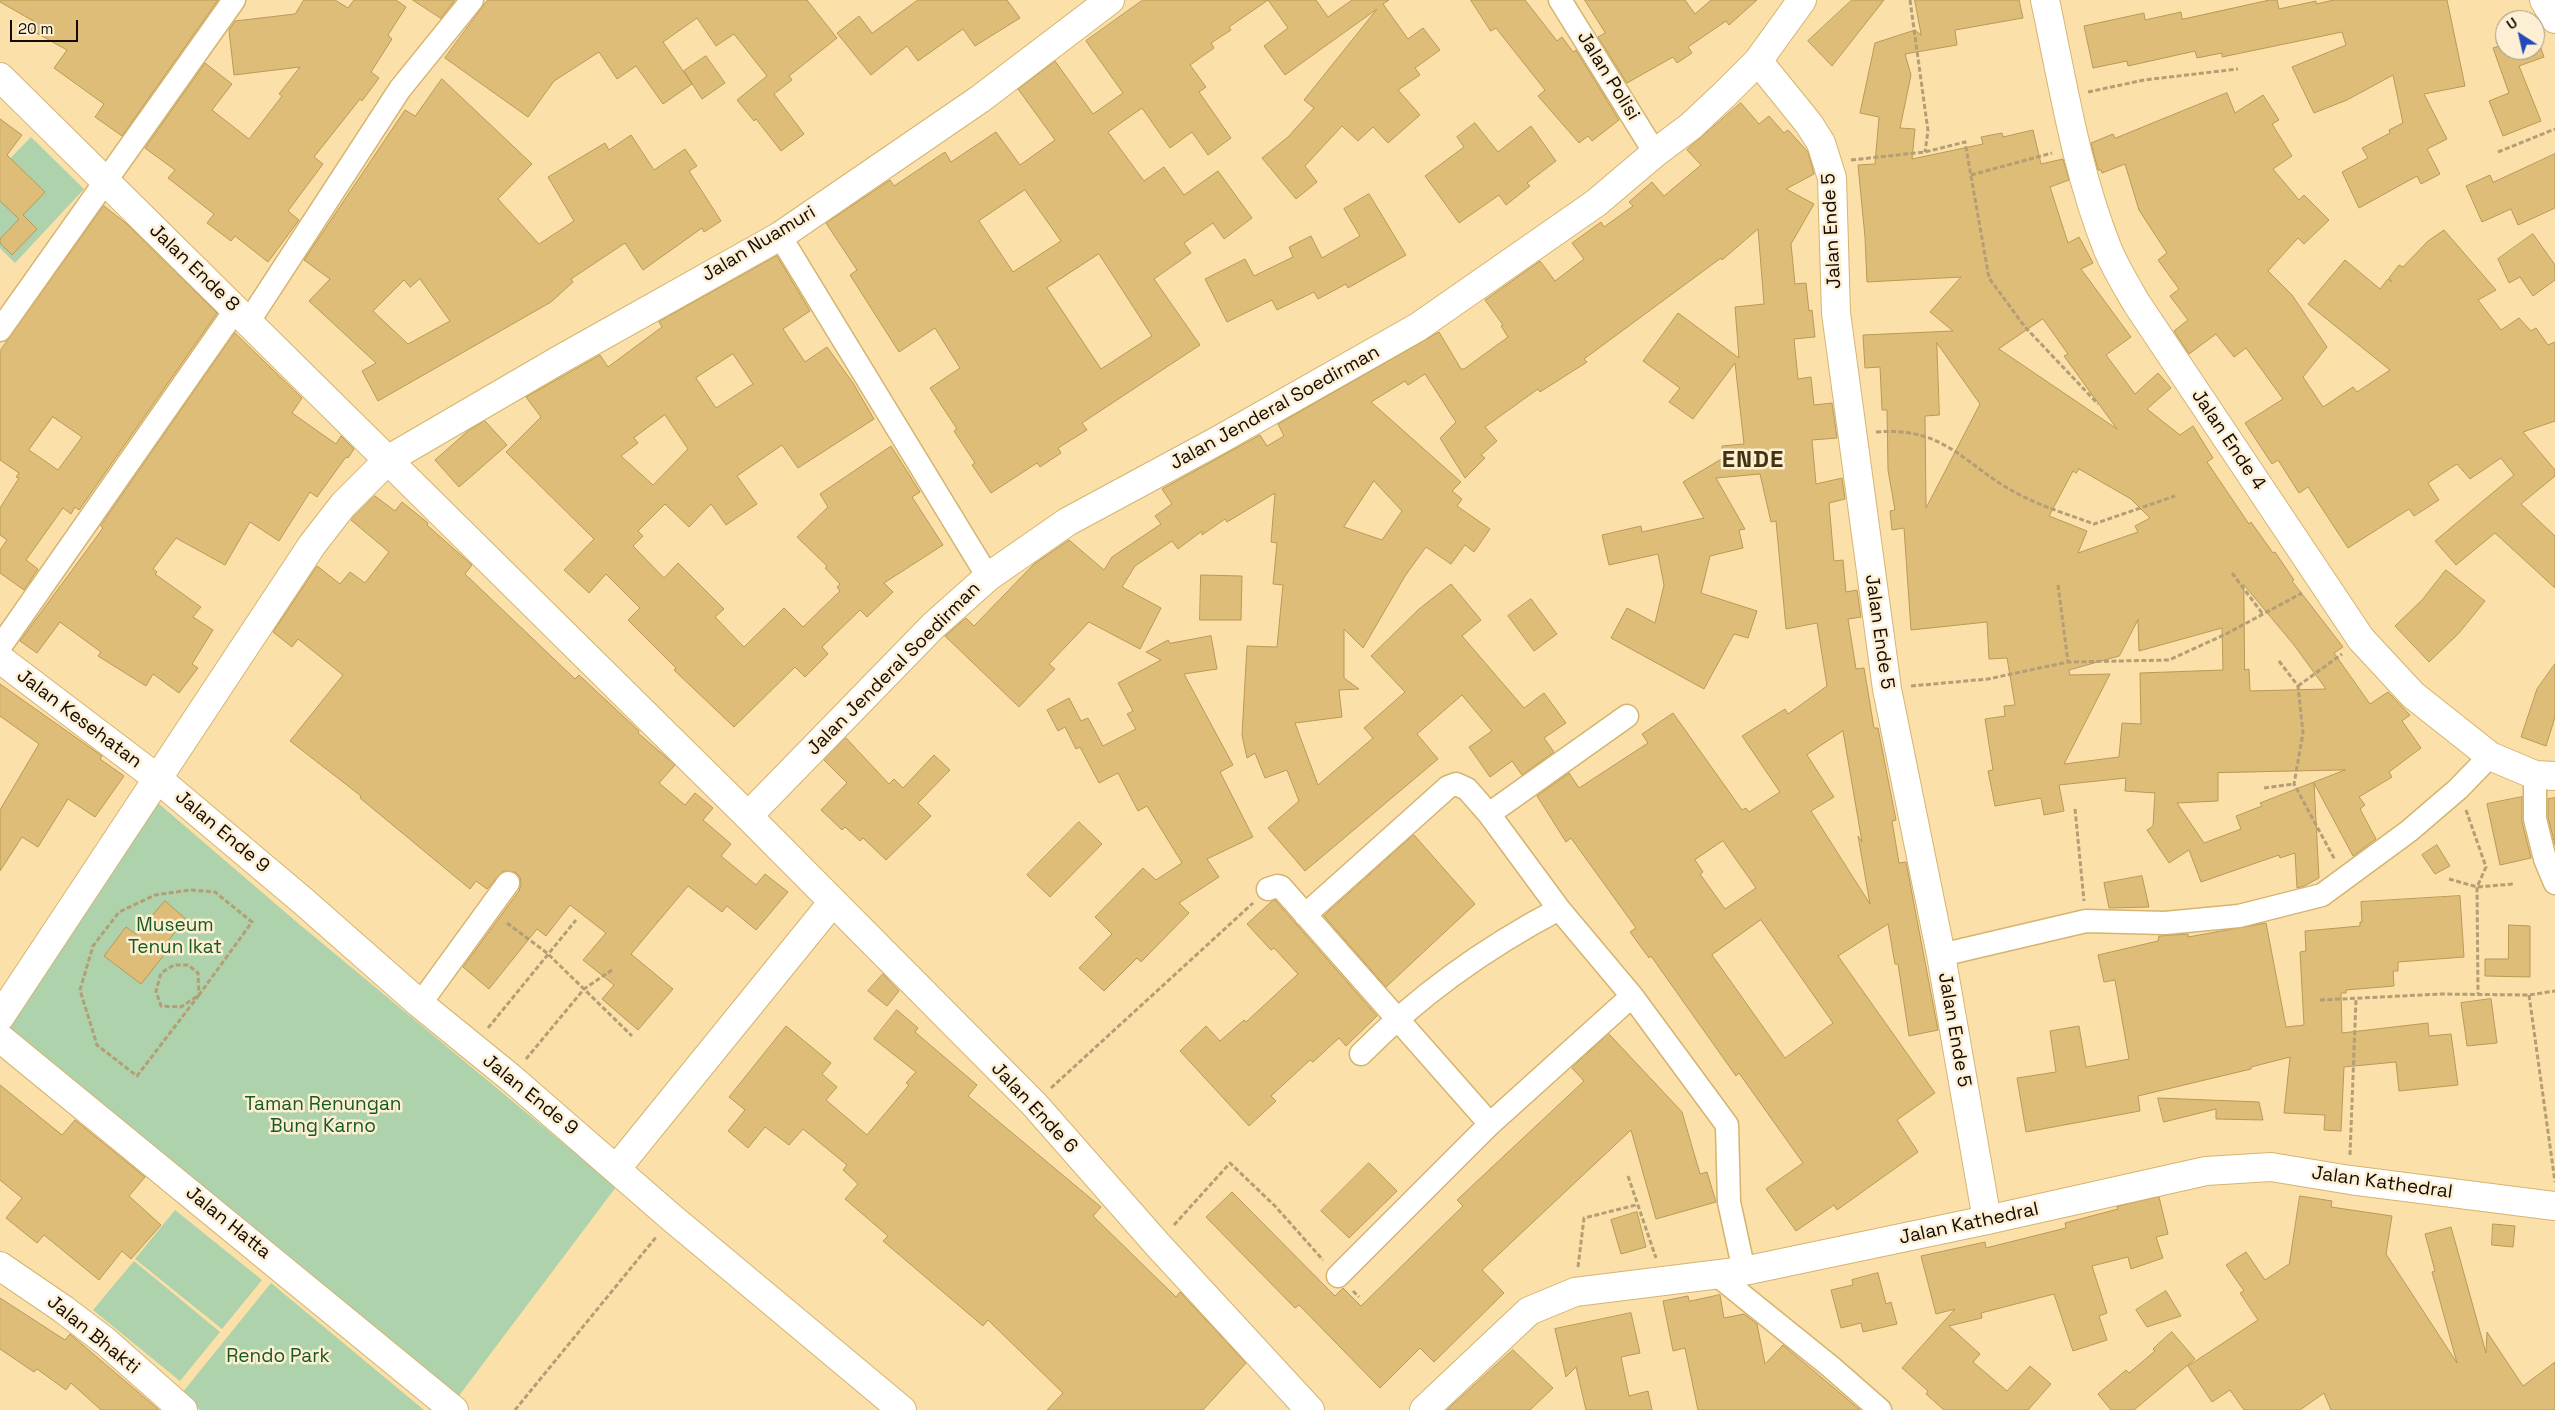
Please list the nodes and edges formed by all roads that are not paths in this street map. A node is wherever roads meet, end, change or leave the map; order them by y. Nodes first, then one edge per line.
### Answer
1 (234, 0) edge
2 (472, 0) edge
3 (1560, 0) edge
4 (1802, 0) edge
5 (2045, 0) edge
6 (2544, 0) edge
7 (1107, 1) edge
8 (2555, 19) edge
9 (1758, 61) junction
10 (0, 77) edge
11 (1655, 153) junction
12 (106, 184) junction
13 (780, 236) junction
14 (243, 315) junction
15 (0, 330) edge
16 (389, 459) junction
17 (988, 577) junction
18 (0, 647) edge
19 (0, 659) edge
20 (1626, 716) dead end
21 (2490, 756) junction
22 (2545, 776) edge
23 (158, 779) junction
24 (1489, 814) junction
25 (748, 816) junction
26 (508, 883) dead end
27 (2555, 883) edge
28 (1268, 889) road end
29 (832, 903) junction
30 (1558, 909) junction
31 (1305, 915) junction
32 (1941, 955) junction
33 (1632, 996) junction
34 (420, 1004) junction
35 (0, 1017) edge
36 (1396, 1019) junction
37 (0, 1038) edge
38 (1361, 1054) dead end
39 (1490, 1124) junction
40 (617, 1168) junction
41 (2555, 1206) edge
42 (1987, 1220) junction
43 (0, 1266) edge
44 (1744, 1271) junction
45 (1717, 1275) junction
46 (1338, 1276) road end
47 (183, 1410) edge
48 (454, 1410) edge
49 (902, 1410) edge
50 (1310, 1410) edge
51 (1424, 1410) edge
52 (1880, 1410) edge

1 - 12 street
2 - 14 street
3 - 11 street, Jalan Polisi
4 - 9 main road, Jalan Jenderal Soedirman
5 - 21 main road, Jalan Ende 4
6 - 8 main road
7 - 13 main road, Jalan Nuamuri
9 - 11 main road, Jalan Jenderal Soedirman
9 - 32 main road, Jalan Ende 5
10 - 12 main road, Jalan Ende 8
11 - 17 main road, Jalan Jenderal Soedirman
12 - 14 main road, Jalan Ende 8
12 - 15 street
13 - 16 main road, Jalan Nuamuri
13 - 17 street
14 - 16 main road, Jalan Ende 8
14 - 18 street
16 - 23 main road, Jalan Nuamuri
16 - 25 main road, Jalan Ende 8
17 - 25 main road, Jalan Jenderal Soedirman
19 - 23 main road, Jalan Kesehatan
20 - 24 street
21 - 22 main road, Jalan Ende 4
21 - 32 street
22 - 27 street
23 - 34 main road, Jalan Ende 9
23 - 35 main road, Jalan Nuamuri
24 - 30 street
24 - 31 street
25 - 29 main road, Jalan Ende 6
26 - 34 street
28 - 31 street
29 - 40 main road
29 - 50 main road, Jalan Ende 6
30 - 33 street
30 - 36 street
31 - 36 street
32 - 42 main road, Jalan Ende 5
33 - 39 street
33 - 44 street
34 - 40 main road, Jalan Ende 9
36 - 38 street
36 - 39 street
37 - 48 main road, Jalan Hatta
39 - 46 street
40 - 49 main road, Jalan Ende 9
41 - 42 main road, Jalan Kathedral
42 - 44 main road, Jalan Kathedral
43 - 47 main road, Jalan Bhakti
44 - 45 main road, Jalan Kathedral
45 - 51 main road, Jalan Kathedral
45 - 52 street

